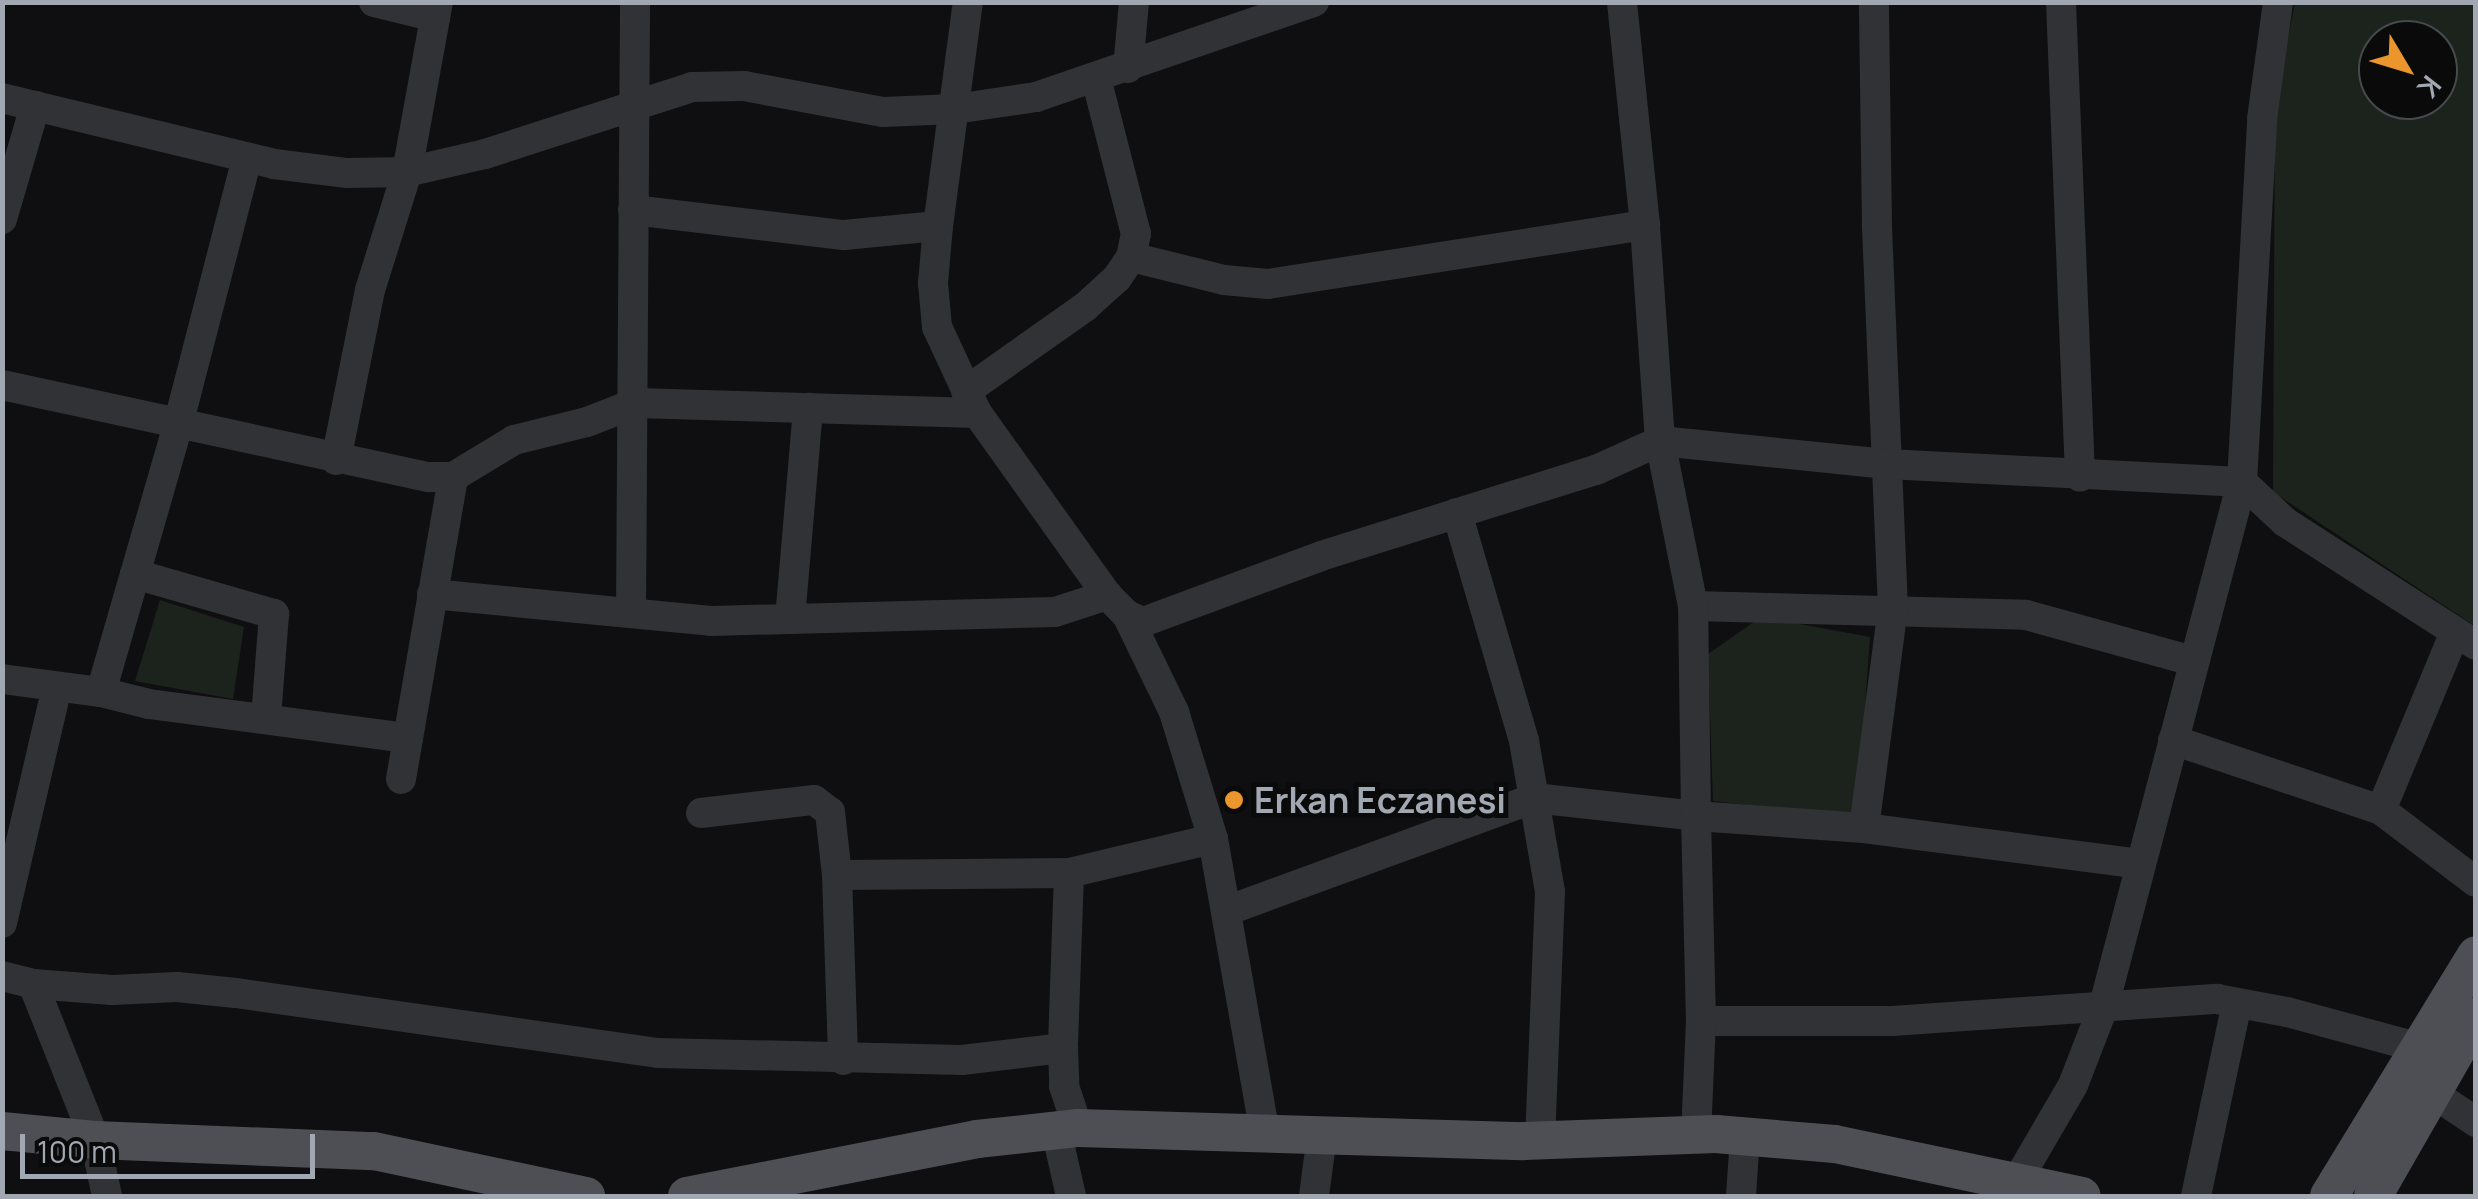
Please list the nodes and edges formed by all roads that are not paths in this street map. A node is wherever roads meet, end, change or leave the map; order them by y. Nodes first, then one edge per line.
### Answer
1 (374, 2) edge
2 (636, 2) edge
3 (968, 2) edge
4 (1134, 2) edge
5 (1314, 2) edge
6 (1622, 2) edge
7 (1874, 2) edge
8 (2061, 2) edge
9 (2278, 2) edge
10 (437, 10) edge
11 (1128, 68) junction
12 (1096, 78) junction
13 (2, 98) edge
14 (35, 106) junction
15 (633, 106) junction
16 (955, 109) junction
17 (247, 158) junction
18 (407, 172) junction
19 (634, 210) junction
20 (2, 219) edge
21 (1646, 225) junction
22 (938, 226) junction
23 (1131, 256) junction
24 (2, 385) edge
25 (972, 402) junction
26 (636, 404) junction
27 (808, 408) junction
28 (178, 424) junction
29 (1660, 441) junction
30 (336, 460) junction
31 (1887, 464) junction
32 (454, 477) junction
33 (2080, 477) junction
34 (2242, 482) junction
35 (1457, 513) junction
36 (135, 574) junction
37 (432, 594) junction
38 (1117, 605) junction
39 (1693, 606) junction
40 (1894, 609) junction
41 (631, 613) junction
42 (790, 619) junction
43 (2466, 638) edge
44 (2194, 661) junction
45 (2, 679) edge
46 (57, 687) junction
47 (101, 692) junction
48 (266, 719) junction
49 (408, 738) junction
50 (2173, 740) junction
51 (402, 778) dead end
52 (1534, 798) junction
53 (2381, 810) junction
54 (701, 813) dead end
55 (1696, 816) junction
56 (1864, 828) junction
57 (1213, 838) junction
58 (2140, 864) junction
59 (1069, 873) junction
60 (837, 875) junction
61 (2476, 882) edge
62 (1226, 911) junction
63 (2, 923) edge
64 (2476, 955) edge
65 (2, 976) edge
66 (33, 984) junction
67 (2237, 1003) junction
68 (2104, 1005) junction
69 (2476, 1016) edge
70 (1701, 1021) junction
71 (1063, 1048) junction
72 (2420, 1048) junction
73 (843, 1060) junction
74 (2431, 1092) junction
75 (2476, 1122) edge
76 (1067, 1129) junction
77 (2, 1131) edge
78 (1265, 1133) junction
79 (1322, 1134) junction
80 (1696, 1135) junction
81 (1745, 1136) junction
82 (94, 1140) junction
83 (1540, 1140) junction
84 (2017, 1181) junction
85 (758, 1191) edge
86 (107, 1196) edge
87 (586, 1196) edge
88 (687, 1196) edge
89 (1071, 1196) edge
90 (1314, 1196) edge
91 (1741, 1196) edge
92 (2082, 1196) edge
93 (2196, 1196) edge
94 (2329, 1196) edge
95 (2373, 1196) edge

1 - 10 street
2 - 15 street
3 - 16 street
4 - 11 street
5 - 11 street
6 - 21 street
7 - 31 street
8 - 33 street
9 - 34 street
10 - 18 street
11 - 12 street
12 - 16 street
12 - 23 street
13 - 14 street
14 - 17 street
14 - 20 street
15 - 16 street
15 - 18 street
15 - 19 street
16 - 22 street
17 - 18 street
17 - 28 street
18 - 30 street
19 - 22 street
19 - 26 street
21 - 23 street
21 - 29 street
22 - 25 street
23 - 25 street
24 - 28 street
25 - 27 street
25 - 38 street
26 - 27 street
26 - 32 street
26 - 41 street
27 - 42 street
28 - 30 street
28 - 36 street
29 - 31 street
29 - 35 street
29 - 39 street
30 - 32 street
31 - 33 street
31 - 40 street
32 - 37 street
33 - 34 street
34 - 43 street
34 - 44 street
35 - 38 street
35 - 52 street
36 - 47 street
36 - 48 street
37 - 41 street
37 - 49 street
38 - 42 street
38 - 57 street
39 - 40 street
39 - 55 street
40 - 44 street
40 - 56 street
41 - 42 street
43 - 53 street
44 - 50 street
45 - 46 street
46 - 47 street
46 - 63 street
47 - 48 street
48 - 49 street
49 - 51 street
50 - 53 street
50 - 58 street
52 - 55 street
52 - 62 street
52 - 83 street
53 - 61 street
54 - 60 street
55 - 56 street
55 - 70 street
56 - 58 street
57 - 59 street
57 - 62 street
58 - 68 street
59 - 60 street
59 - 71 street
60 - 73 street
62 - 78 street
64 - 72 main road
65 - 66 street
66 - 73 street
66 - 82 street
67 - 68 street
67 - 72 street
67 - 93 street
68 - 70 street
68 - 84 street
69 - 74 main road
70 - 80 street
71 - 73 street
71 - 76 street
72 - 94 main road
74 - 75 street
74 - 95 main road
76 - 78 main road
76 - 85 main road
76 - 89 street
77 - 82 main road
78 - 79 main road
79 - 83 main road
79 - 90 street
80 - 81 main road
80 - 83 main road
81 - 84 main road
81 - 91 street
82 - 86 street
82 - 87 main road
84 - 92 main road
85 - 88 main road

